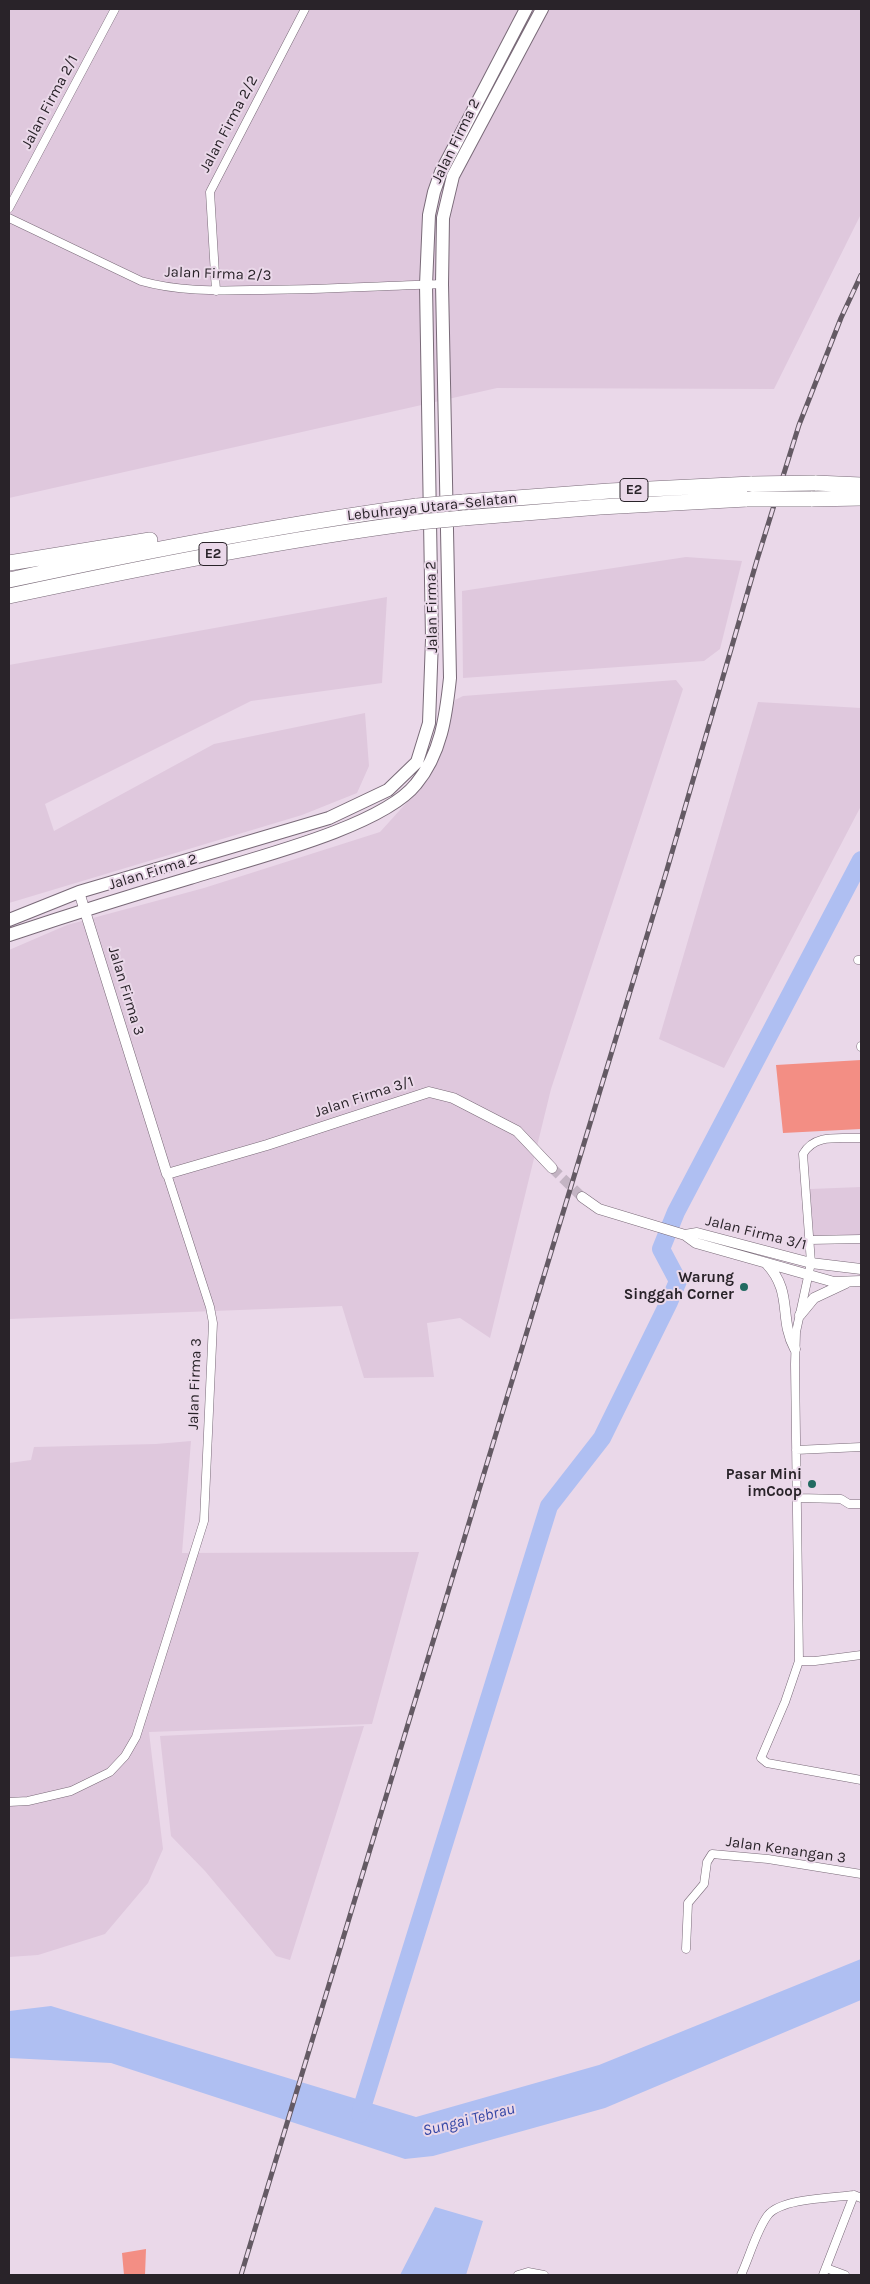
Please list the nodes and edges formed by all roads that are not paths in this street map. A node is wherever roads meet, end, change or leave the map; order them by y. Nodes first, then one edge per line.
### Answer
1 (115, 9) edge
2 (305, 9) edge
3 (526, 9) edge
4 (542, 9) edge
5 (9, 208) edge
6 (9, 218) edge
7 (442, 284) junction
8 (426, 285) junction
9 (216, 291) junction
10 (861, 485) edge
11 (861, 498) edge
12 (246, 533) junction
13 (9, 562) edge
14 (9, 580) edge
15 (9, 596) edge
16 (80, 892) junction
17 (85, 910) junction
18 (9, 920) edge
19 (9, 935) edge
20 (861, 1138) edge
21 (552, 1168) tunnel mouth
22 (167, 1174) junction
23 (582, 1196) tunnel mouth
24 (685, 1235) junction
25 (861, 1239) edge
26 (810, 1240) junction
27 (766, 1263) junction
28 (811, 1263) junction
29 (861, 1269) edge
30 (809, 1274) junction
31 (849, 1281) junction
32 (861, 1281) edge
33 (800, 1315) junction
34 (795, 1349) junction
35 (861, 1447) edge
36 (796, 1450) junction
37 (798, 1498) junction
38 (861, 1504) edge
39 (861, 1655) edge
40 (799, 1661) junction
41 (861, 1780) edge
42 (9, 1802) edge
43 (861, 1874) edge
44 (686, 1948) dead end
45 (858, 2196) edge
46 (824, 2272) edge
47 (518, 2275) edge
48 (544, 2275) edge
49 (742, 2275) edge
50 (845, 2275) edge

1 - 5 street, Jalan Firma 2/1
2 - 9 street, Jalan Firma 2/2
3 - 8 main road, Jalan Firma 2
4 - 7 main road, Jalan Firma 2
6 - 9 street, Jalan Firma 2/3
7 - 8 street, Jalan Firma 2/3
7 - 17 main road, Jalan Firma 2
8 - 9 street, Jalan Firma 2/3
8 - 16 main road, Jalan Firma 2
10 - 12 highway, Lebuhraya Utara–Selatan / E2, bridge
11 - 15 highway, Lebuhraya Utara–Selatan / E2, bridge
12 - 13 highway
12 - 14 highway, Lebuhraya Utara–Selatan / E2
16 - 17 street, Jalan Firma 3
16 - 18 main road, Jalan Firma 2
17 - 19 main road, Jalan Firma 2
17 - 22 street, Jalan Firma 3
20 - 26 street
21 - 22 street, Jalan Firma 3/1
22 - 42 street, Jalan Firma 3
23 - 24 street, Jalan Firma 3/1
24 - 27 street
24 - 28 street, Jalan Firma 3/1
25 - 26 street
26 - 28 street
27 - 30 street
27 - 34 street
28 - 29 street, Jalan Firma 3/1
28 - 30 street
30 - 31 street
30 - 33 street
31 - 32 street
31 - 33 street
33 - 34 street
34 - 36 street
35 - 36 street
36 - 37 street
37 - 38 street
37 - 40 street
39 - 40 street
40 - 41 street
43 - 44 street, Jalan Kenangan 3
45 - 46 street
45 - 49 street
46 - 50 street
47 - 48 street

